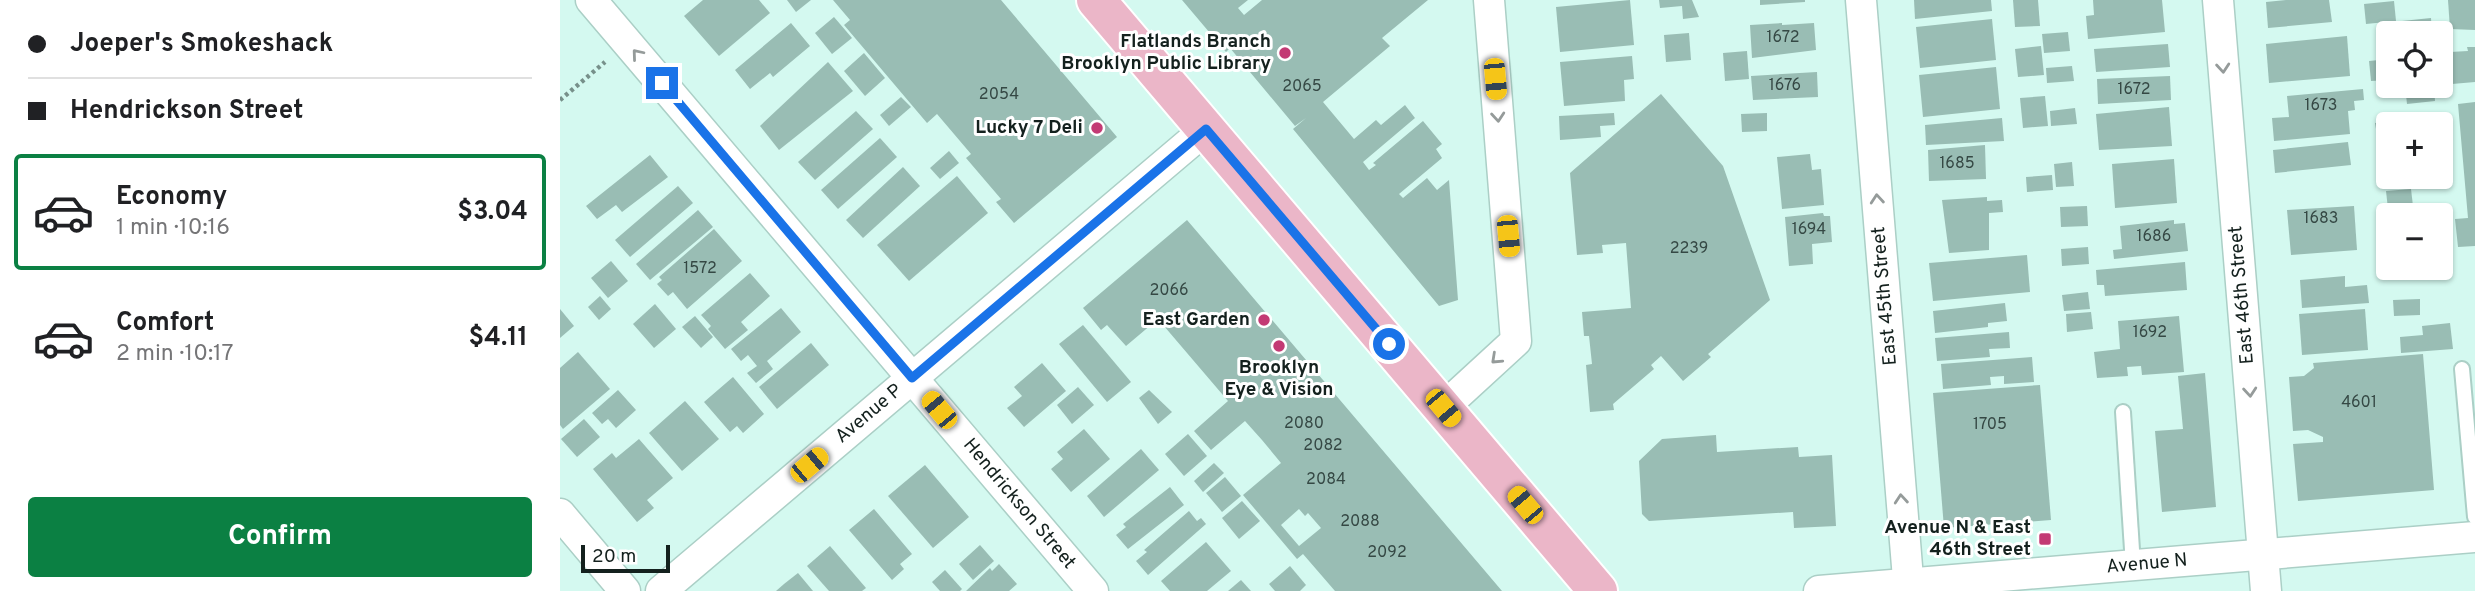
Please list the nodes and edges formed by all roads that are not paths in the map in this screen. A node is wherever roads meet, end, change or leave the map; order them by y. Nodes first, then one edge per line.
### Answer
1 (592, 0) edge
2 (1096, 0) edge
3 (1489, 0) edge
4 (1861, 0) edge
5 (2218, 0) edge
6 (1206, 129) junction
7 (2462, 369) dead end
8 (912, 378) junction
9 (1443, 408) junction
10 (2123, 412) dead end
11 (560, 514) edge
12 (2475, 517) edge
13 (2475, 537) edge
14 (2263, 555) junction
15 (2133, 565) junction
16 (1909, 587) edge
17 (625, 591) edge
18 (661, 591) edge
19 (1093, 591) edge
20 (1598, 591) edge
21 (1819, 591) edge
22 (2266, 591) edge

8 -> 1 street, Hendrickson Street
2 - 6 main road
3 -> 9 street
16 -> 4 street, East 45th Street
5 -> 14 street, East 46th Street
6 - 8 street, Avenue P
6 - 9 main road
7 - 12 lane
8 - 18 street, Avenue P
8 - 19 street, Hendrickson Street
9 - 20 main road
10 - 15 lane
11 - 17 street
13 - 14 street, Avenue N
14 - 15 street, Avenue N
14 - 22 street, East 46th Street
15 - 16 street, Avenue N
16 - 21 street, Avenue N

